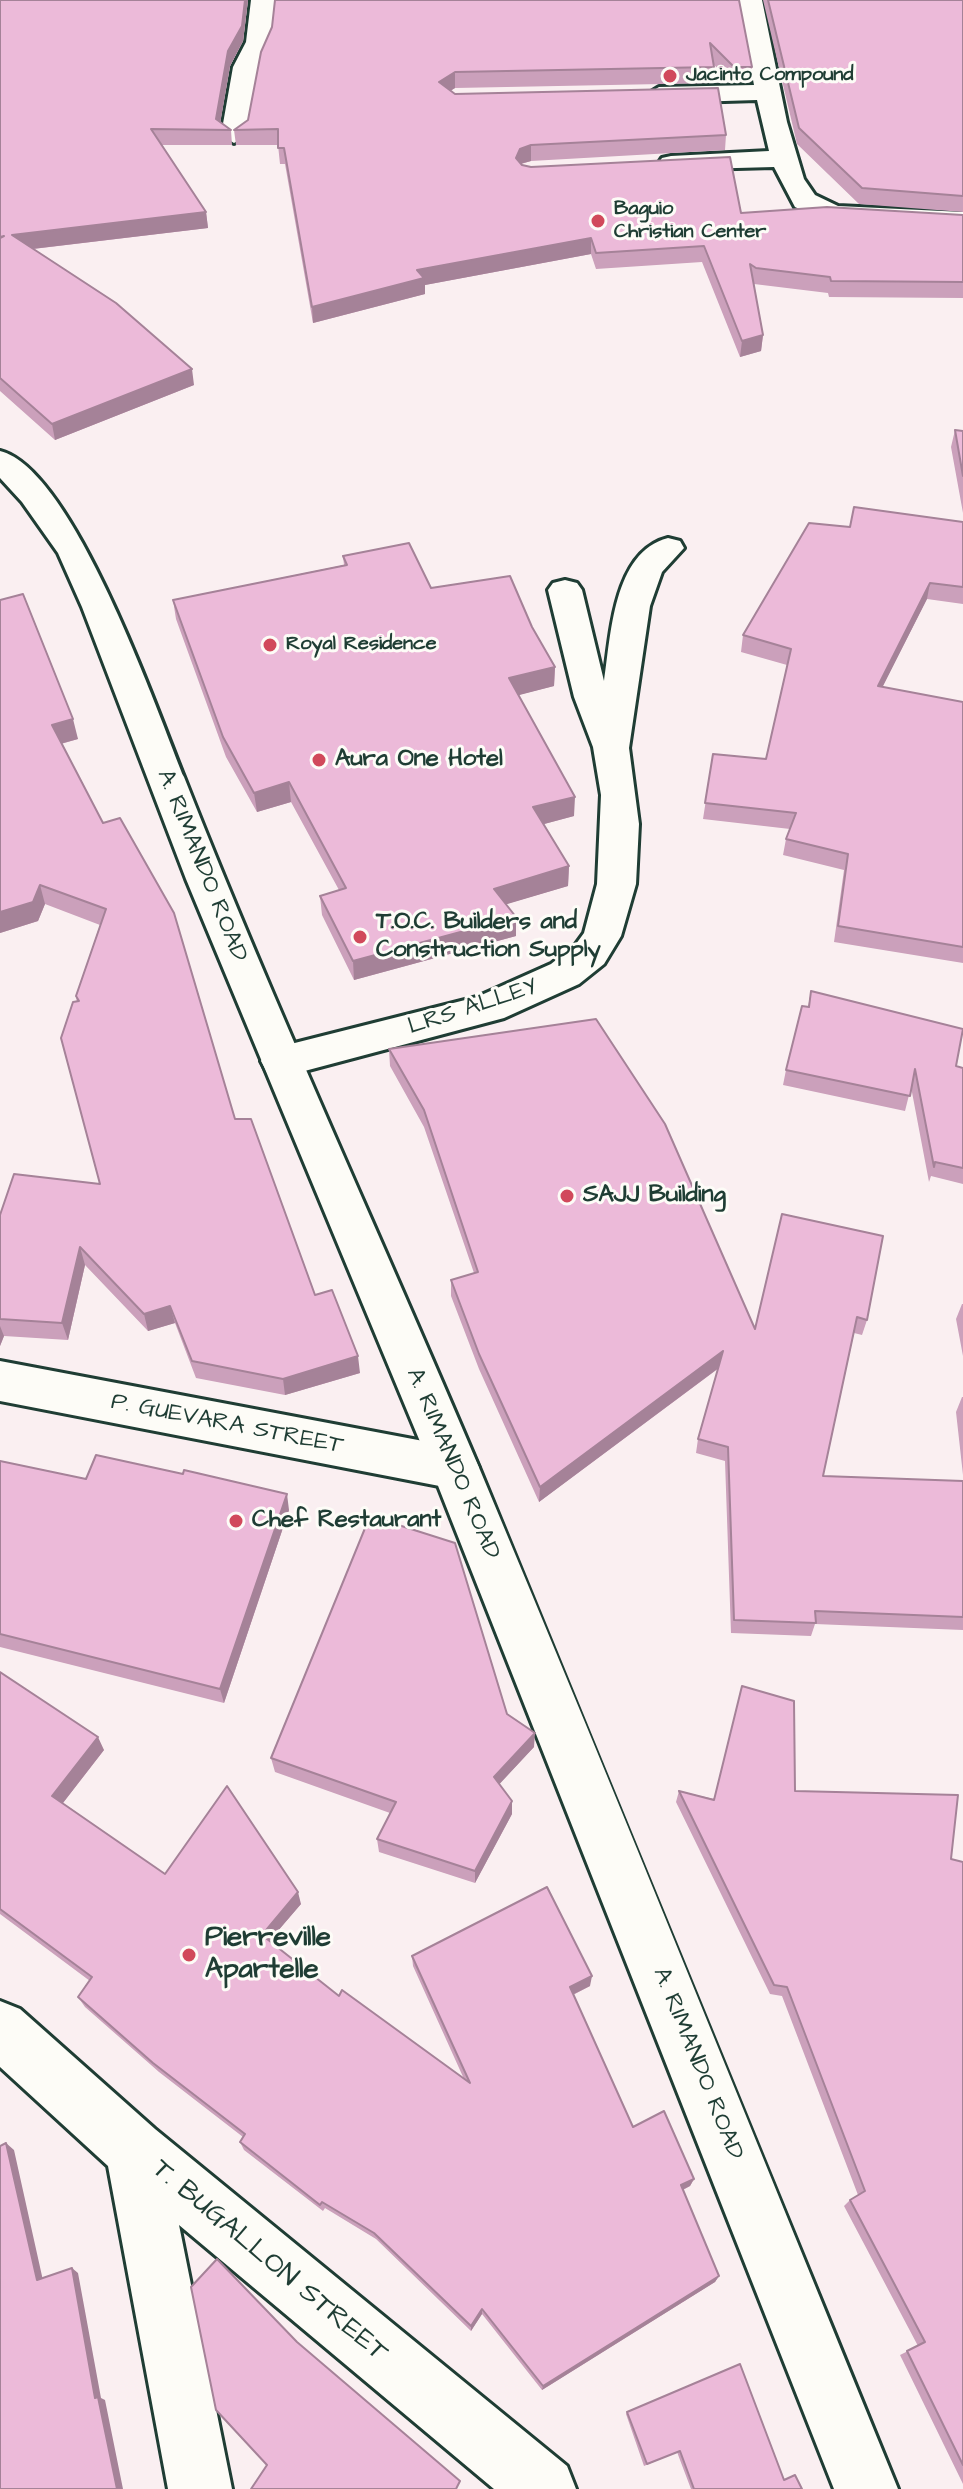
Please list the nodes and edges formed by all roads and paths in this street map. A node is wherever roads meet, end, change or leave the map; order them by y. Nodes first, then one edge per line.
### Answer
1 (263, 0) edge
2 (750, 0) edge
3 (769, 92) junction
4 (627, 95) edge
5 (234, 135) dead end
6 (784, 158) junction
7 (649, 165) edge
8 (963, 220) edge
9 (0, 460) edge
10 (668, 548) dead end
11 (565, 590) dead end
12 (612, 750) junction
13 (282, 1061) junction
14 (0, 1381) edge
15 (455, 1468) junction
16 (0, 2029) edge
17 (134, 2150) junction
18 (200, 2489) edge
19 (544, 2489) edge
20 (866, 2489) edge

1 - 5 street
2 - 3 street
3 - 4 street
3 - 6 street
6 - 7 street
6 - 8 street
9 - 13 street, A. RIMANDO ROAD
10 - 12 street, LRS ALLEY
11 - 12 street, LRS ALLEY
12 - 13 street, LRS ALLEY
13 - 15 street, A. RIMANDO ROAD
14 - 15 street, P. GUEVARA STREET
15 - 20 street, A. RIMANDO ROAD
16 - 17 street, T. BUGALLON STREET
17 - 18 street
17 - 19 street, T. BUGALLON STREET

